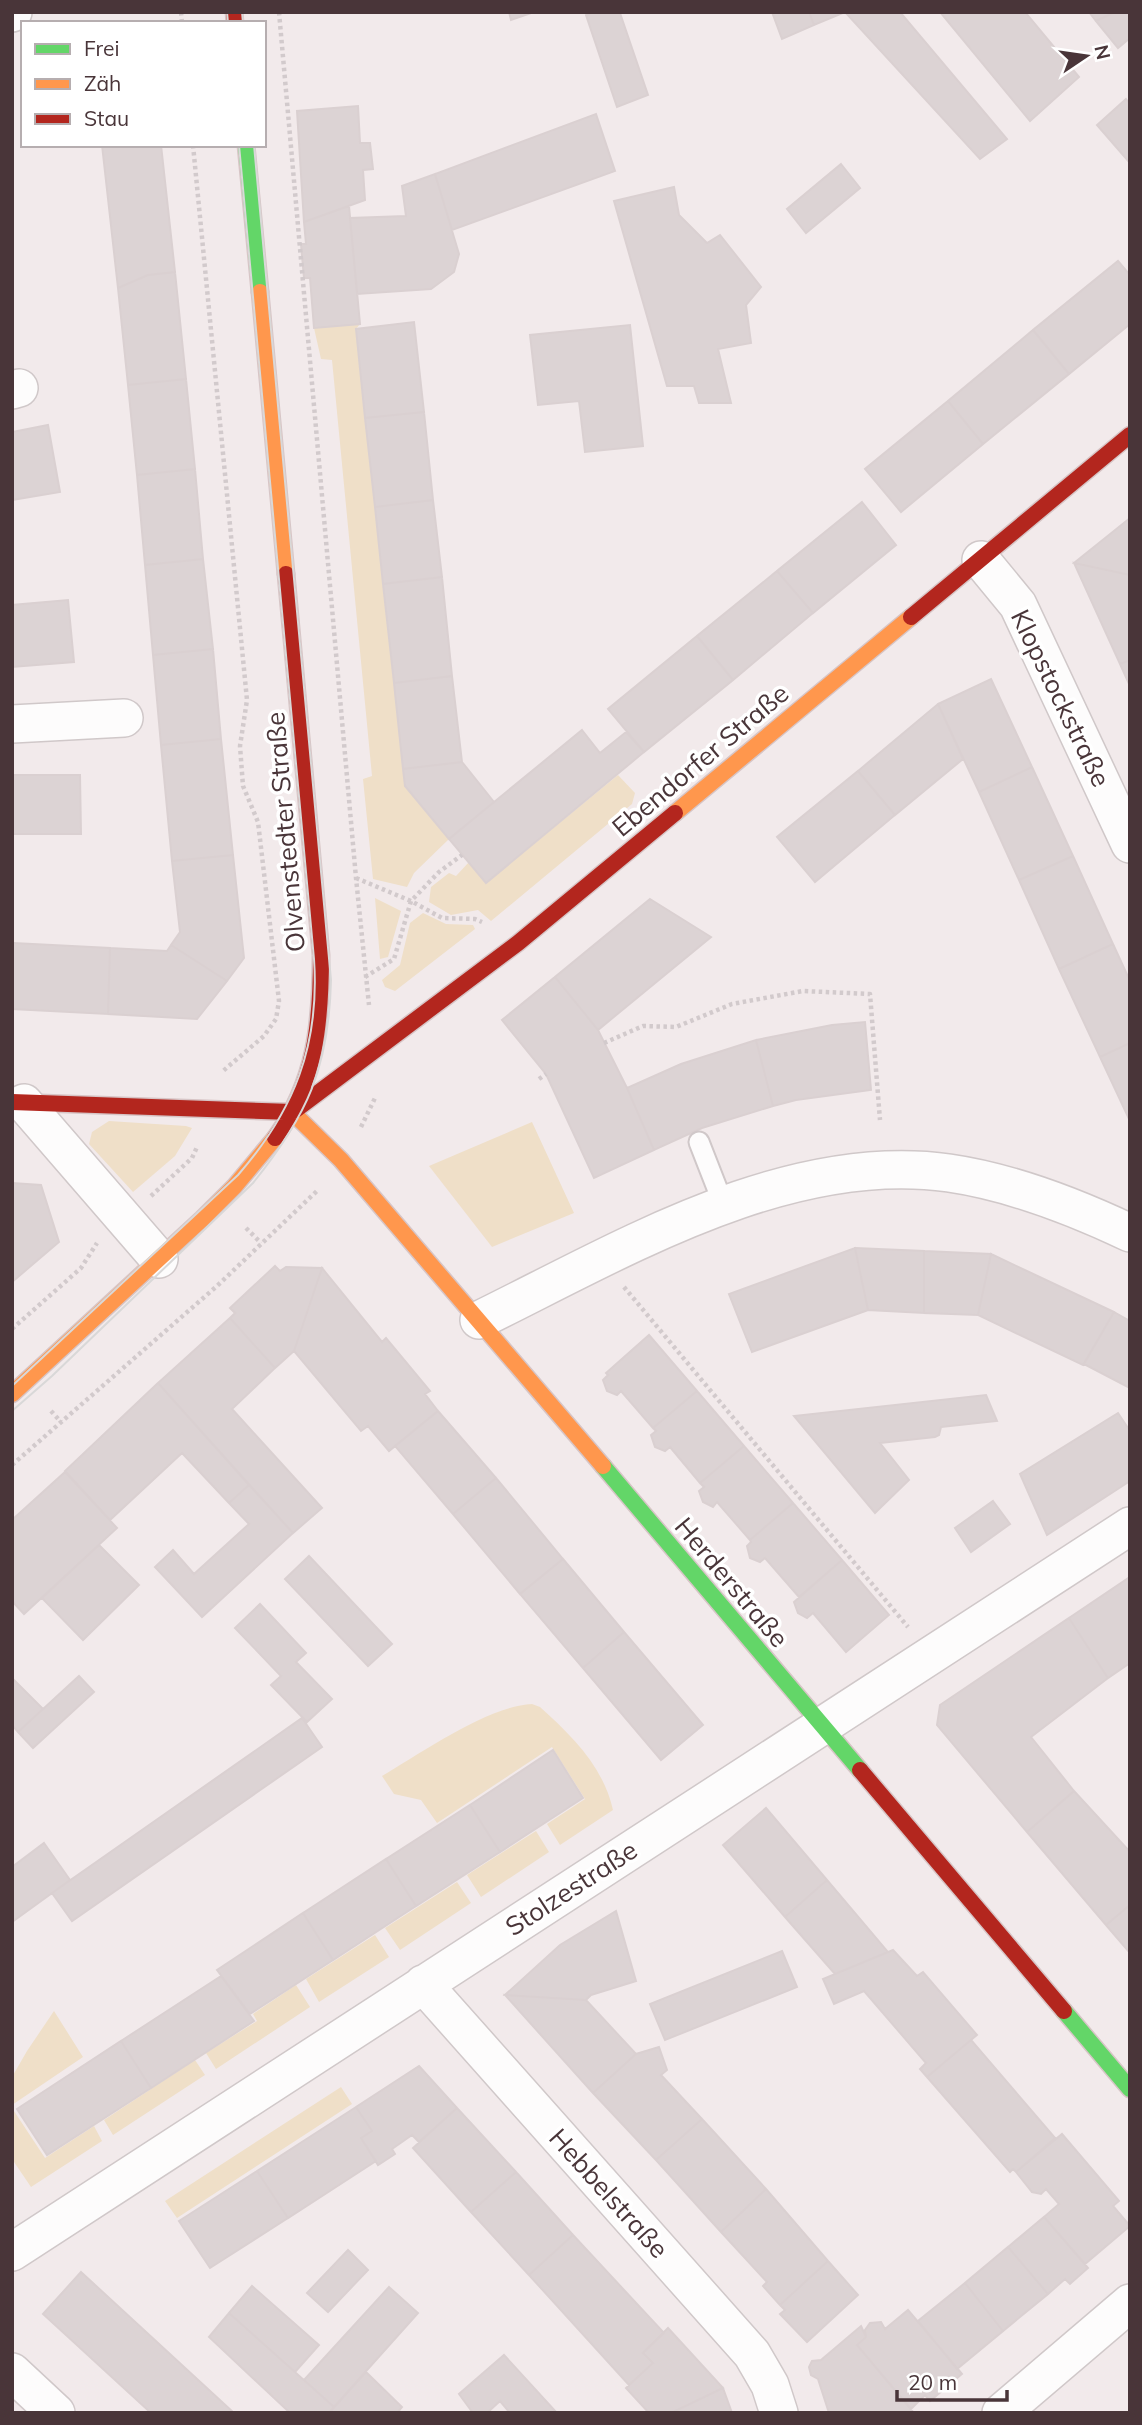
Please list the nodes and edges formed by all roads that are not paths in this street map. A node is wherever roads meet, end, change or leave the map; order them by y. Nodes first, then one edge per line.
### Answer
1 (246, 147) edge
2 (1130, 435) edge
3 (981, 559) junction
4 (124, 718) dead end
5 (12, 724) edge
6 (1130, 844) edge
7 (18, 1103) edge
8 (292, 1112) junction
9 (699, 1142) dead end
10 (724, 1206) junction
11 (1130, 1233) edge
12 (159, 1259) junction
13 (479, 1320) junction
14 (12, 1394) edge
15 (1130, 1526) edge
16 (821, 1725) junction
17 (423, 1984) junction
18 (1130, 2089) edge
19 (12, 2252) edge
20 (1130, 2303) edge
21 (12, 2372) edge
22 (55, 2413) edge
23 (779, 2413) edge
24 (1001, 2413) edge

1 - 8 street, Olvenstedter Straße
2 - 3 street, Ebendorfer Straße
3 - 6 street, Klopstockstraße
3 - 8 street, Ebendorfer Straße
4 - 5 street
7 - 8 street
7 - 12 street
8 - 12 street, Olvenstedter Straße
8 - 13 street, Herderstraße
9 - 10 lane
10 - 11 street
10 - 13 street
12 - 14 street, Olvenstedter Straße
13 - 16 street, Herderstraße
15 - 16 street, Stolzestraße
16 - 17 street, Stolzestraße
16 - 18 street, Herderstraße
17 - 19 street, Stolzestraße
17 - 23 street, Hebbelstraße
20 - 24 street
21 - 22 street

